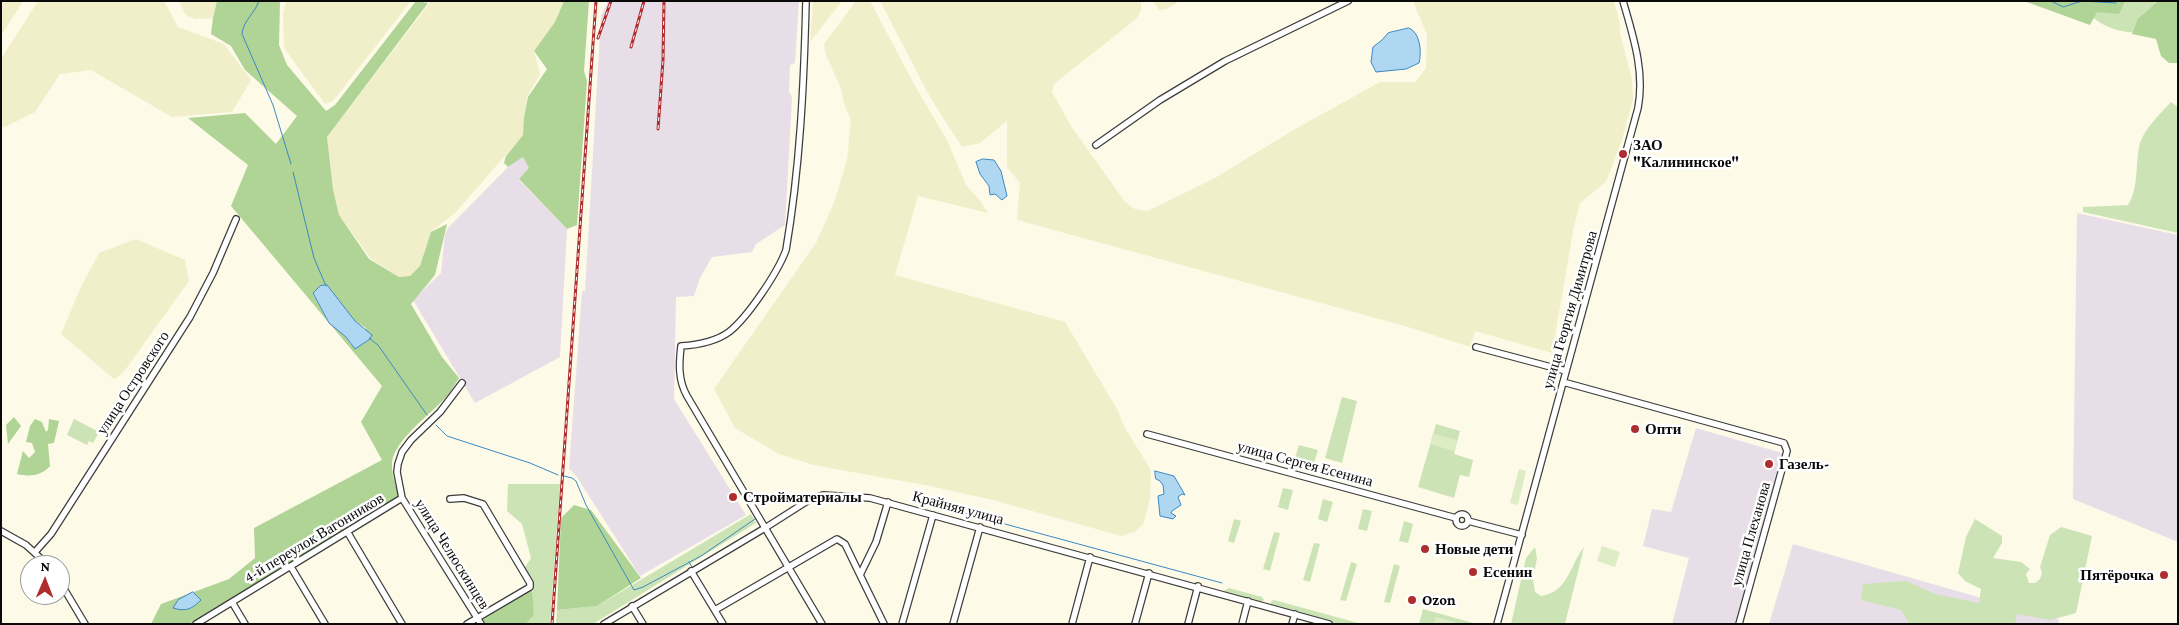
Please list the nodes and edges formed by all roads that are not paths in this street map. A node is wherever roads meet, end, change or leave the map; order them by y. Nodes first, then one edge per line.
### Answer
1 (806, 1) edge
2 (1348, 1) edge
3 (1623, 1) edge
4 (1096, 145) dead end
5 (236, 219) dead end
6 (1476, 347) dead end
7 (1566, 371) junction
8 (1563, 382) junction
9 (462, 383) dead end
10 (1147, 434) dead end
11 (402, 498) junction
12 (450, 499) dead end
13 (888, 502) junction
14 (933, 515) junction
15 (980, 527) junction
16 (765, 528) junction
17 (1, 531) edge
18 (348, 533) junction
19 (1522, 535) junction
20 (36, 552) junction
21 (39, 555) edge
22 (1090, 557) junction
23 (291, 567) junction
24 (788, 567) junction
25 (691, 571) junction
26 (1149, 573) junction
27 (860, 575) junction
28 (1198, 586) junction
29 (70, 599) edge
30 (1248, 601) junction
31 (232, 602) junction
32 (632, 606) junction
33 (715, 610) junction
34 (1295, 614) junction
35 (479, 621) edge
36 (881, 623) edge
37 (85, 624) edge
38 (196, 624) edge
39 (245, 624) edge
40 (325, 624) edge
41 (402, 624) edge
42 (468, 624) edge
43 (604, 624) edge
44 (643, 624) edge
45 (723, 624) edge
46 (822, 624) edge
47 (902, 624) edge
48 (953, 624) edge
49 (1072, 624) edge
50 (1135, 624) edge
51 (1188, 624) edge
52 (1242, 624) edge
53 (1292, 624) edge
54 (1329, 624) edge
55 (1497, 624) edge
56 (1738, 624) edge

1 - 16 street
2 - 4 street
3 - 7 street, улица Георгия Димитрова
5 - 20 street, улица Островского
6 - 7 street
7 - 8 street, улица Георгия Димитрова
8 - 19 street, улица Георгия Димитрова
8 - 56 street, улица Плеханова
9 - 11 street, 4-й переулок Вагонников
10 - 19 street, улица Сергея Есенина
11 - 18 street, 4-й переулок Вагонников
11 - 35 street, улица Челюскинцев
12 - 35 street
13 - 14 street, Крайняя улица
13 - 16 street, Крайняя улица
13 - 27 street
14 - 15 street, Крайняя улица
14 - 47 street
15 - 22 street, Крайняя улица
15 - 48 street
16 - 24 street
16 - 25 street, Крайняя улица
17 - 20 street
18 - 23 street, 4-й переулок Вагонников
18 - 41 street
19 - 55 street, улица Георгия Димитрова
20 - 21 street
22 - 26 street, Крайняя улица
22 - 49 street
23 - 31 street, 4-й переулок Вагонников
23 - 40 street
24 - 27 street
24 - 33 street
24 - 46 street
25 - 32 street, Крайняя улица
25 - 33 street
26 - 28 street, Крайняя улица
26 - 50 street
27 - 36 street
28 - 30 street, Крайняя улица
28 - 51 street
29 - 37 street
30 - 34 street, Крайняя улица
30 - 52 street
31 - 38 street, 4-й переулок Вагонников
31 - 39 street
32 - 43 street, Крайняя улица
32 - 44 street
33 - 45 street
34 - 53 street
34 - 54 street, Крайняя улица
35 - 42 street

